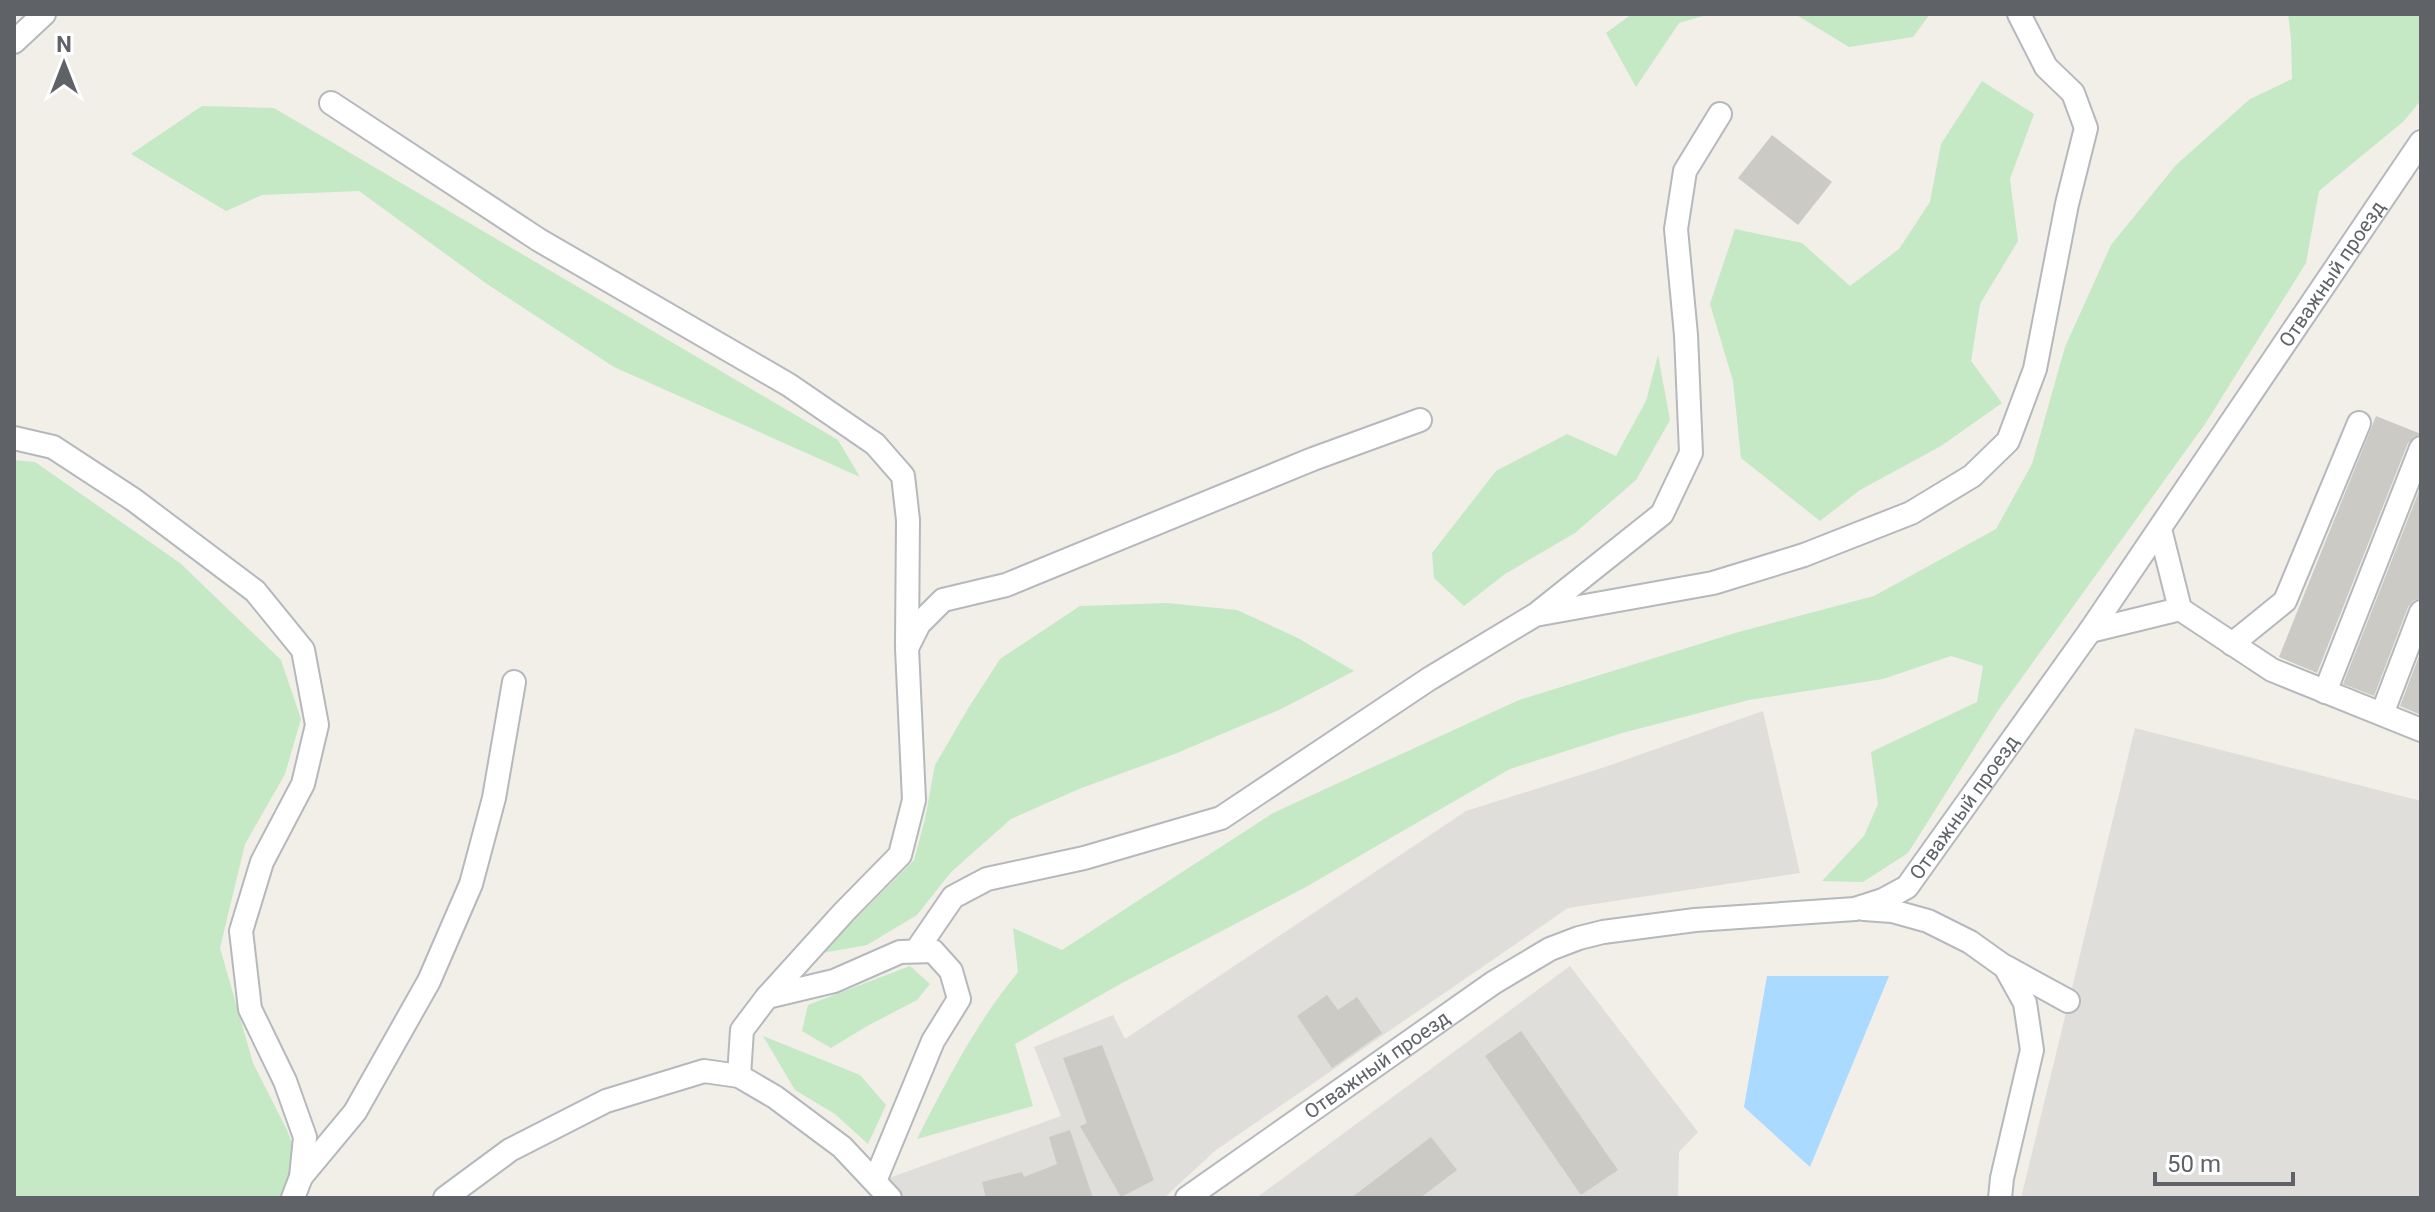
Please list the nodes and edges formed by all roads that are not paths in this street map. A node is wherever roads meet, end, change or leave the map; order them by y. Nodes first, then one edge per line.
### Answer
1 (44, 14) edge
2 (2019, 14) edge
3 (14, 42) edge
4 (331, 103) dead end
5 (1720, 114) dead end
6 (2421, 142) edge
7 (1420, 420) dead end
8 (2359, 423) dead end
9 (14, 438) edge
10 (2421, 448) edge
11 (2160, 529) junction
12 (2180, 609) junction
13 (2421, 612) edge
14 (1535, 615) junction
15 (2090, 631) junction
16 (2232, 644) junction
17 (907, 648) junction
18 (514, 682) dead end
19 (2325, 692) junction
20 (2382, 714) junction
21 (2421, 730) edge
22 (1855, 909) junction
23 (916, 951) junction
24 (2005, 967) junction
25 (767, 997) junction
26 (2068, 1001) dead end
27 (739, 1076) junction
28 (297, 1188) edge
29 (883, 1190) edge
30 (445, 1198) edge
31 (1187, 1198) edge
32 (2000, 1198) edge

1 - 3 street
2 - 14 street
4 - 17 street
5 - 14 street
6 - 11 street, Отважный проезд
7 - 17 street
8 - 16 street
9 - 28 street
10 - 19 street
11 - 12 street
11 - 15 street, Отважный проезд
12 - 15 street
12 - 16 street
13 - 20 street
14 - 23 street
15 - 22 street, Отважный проезд
16 - 19 street
17 - 25 street
18 - 28 street
19 - 20 street
20 - 21 street
22 - 24 street
22 - 31 street, Отважный проезд
23 - 25 street
23 - 29 street
24 - 26 street
24 - 32 street
25 - 27 street
27 - 29 street
27 - 30 street

